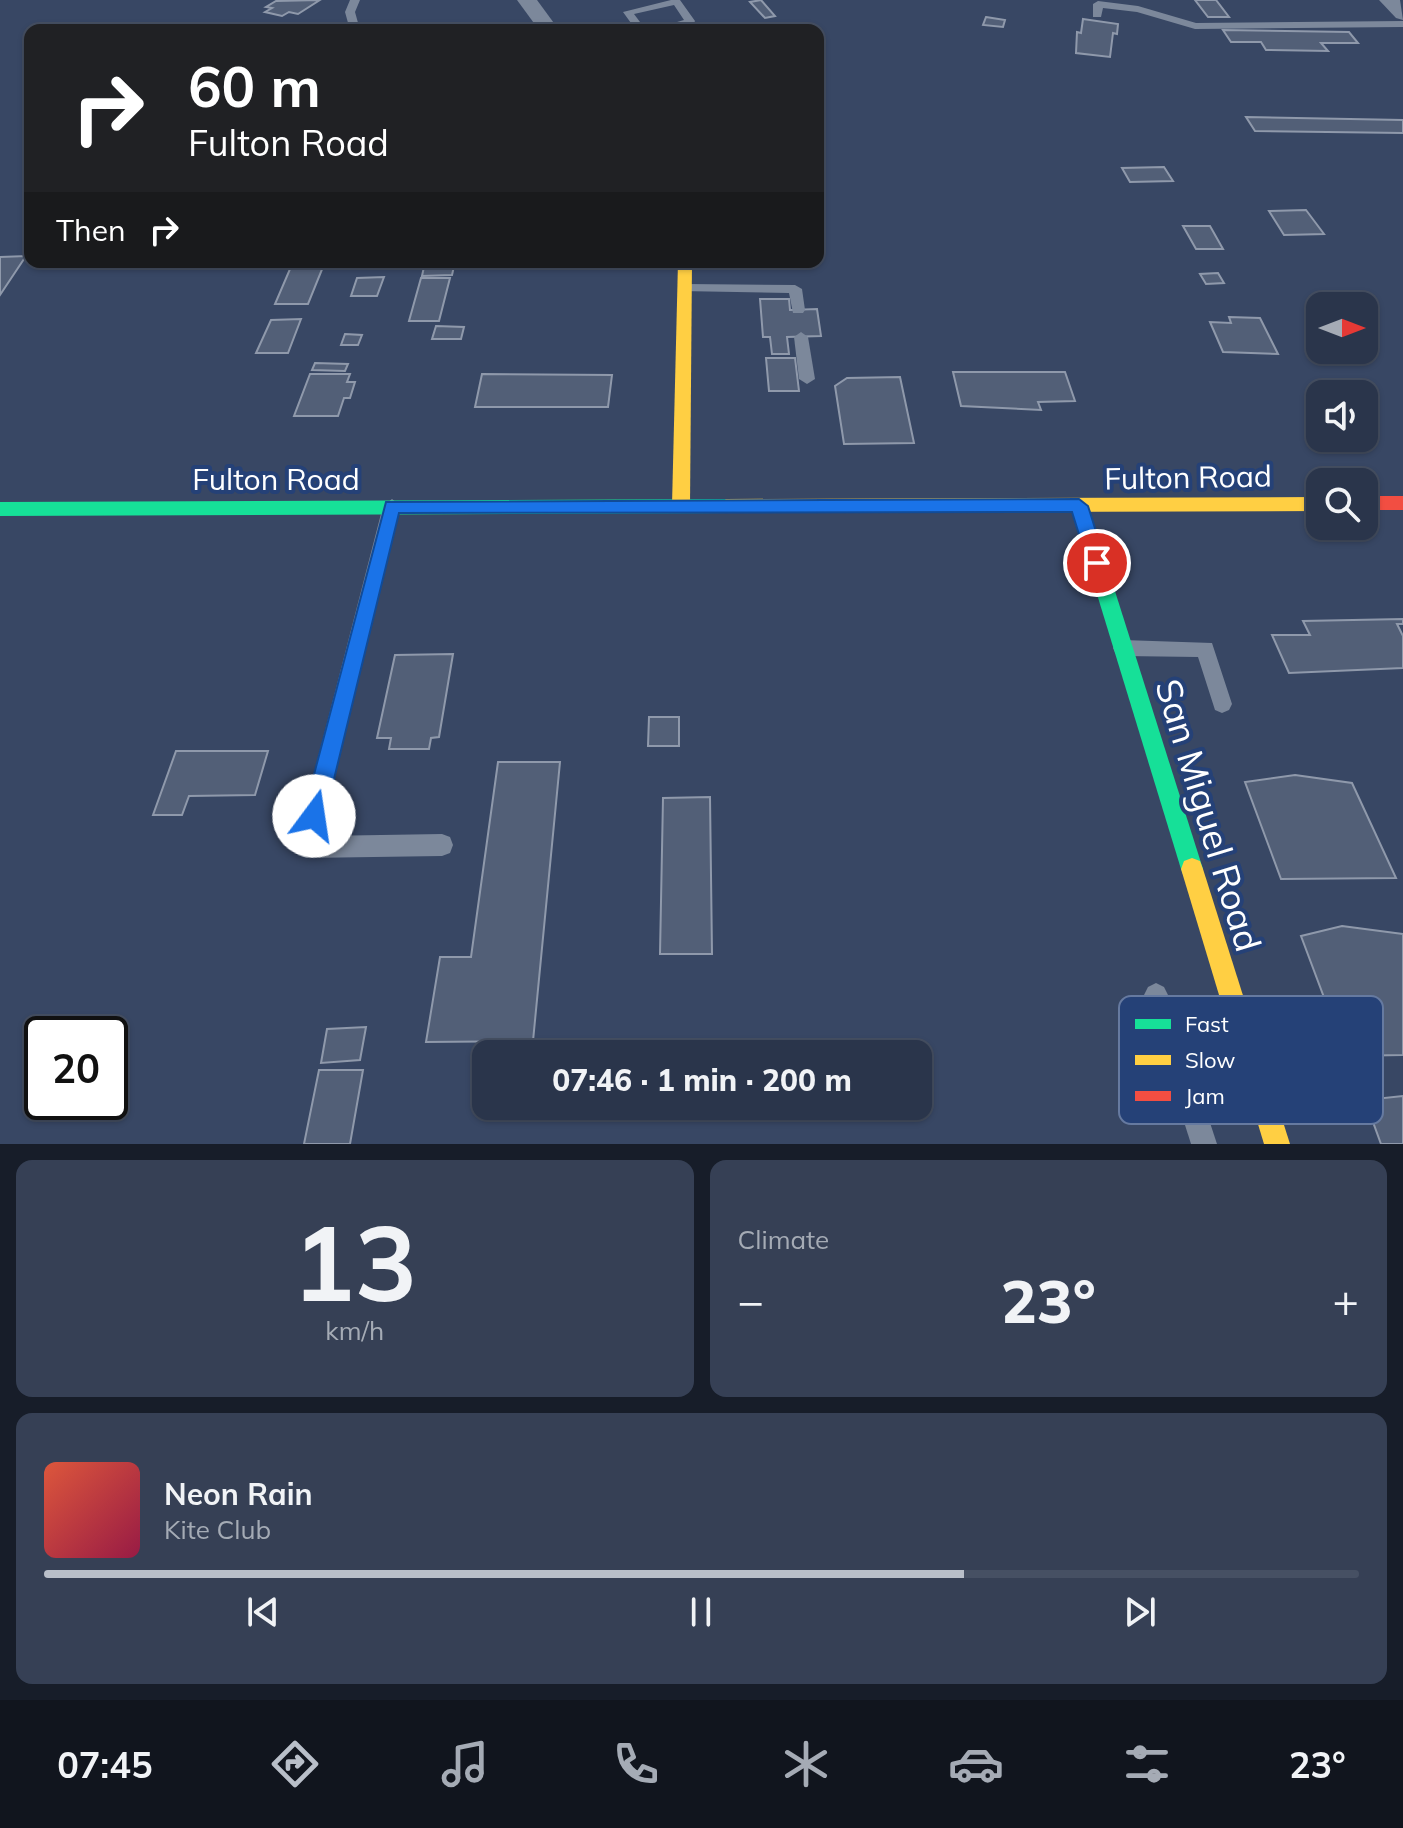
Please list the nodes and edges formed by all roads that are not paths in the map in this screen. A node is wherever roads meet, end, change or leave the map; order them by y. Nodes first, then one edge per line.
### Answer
1 (355, 0) edge
2 (527, 0) edge
3 (1389, 0) edge
4 (1403, 14) edge
5 (1097, 15) dead end
6 (353, 24) edge
7 (545, 24) edge
8 (637, 24) edge
9 (678, 24) edge
10 (1403, 24) edge
11 (685, 268) edge
12 (685, 288) junction
13 (798, 310) dead end
14 (801, 337) dead end
15 (807, 379) dead end
16 (1378, 503) edge
17 (1403, 503) edge
18 (1306, 504) edge
19 (681, 505) junction
20 (392, 506) junction
21 (1079, 506) junction
22 (0, 509) edge
23 (1123, 648) junction
24 (1222, 704) dead end
25 (442, 845) dead end
26 (1231, 996) edge
27 (1198, 1124) edge
28 (1271, 1124) edge
29 (1204, 1144) edge
30 (1277, 1144) edge

1 - 6 lane
2 - 7 street
3 - 4 street
5 - 10 lane
8 - 9 lane
11 - 12 main road
12 - 13 lane
12 - 19 main road
14 - 15 lane
16 - 17 main road
18 - 21 main road, Fulton Road
19 - 20 main road, Fulton Road
19 - 21 main road, Fulton Road
20 - 22 main road, Fulton Road
20 - 25 lane
21 - 23 main road, San Miguel Road
23 - 24 lane
23 - 26 main road, San Miguel Road
27 - 29 lane
28 - 30 main road, San Miguel Road

